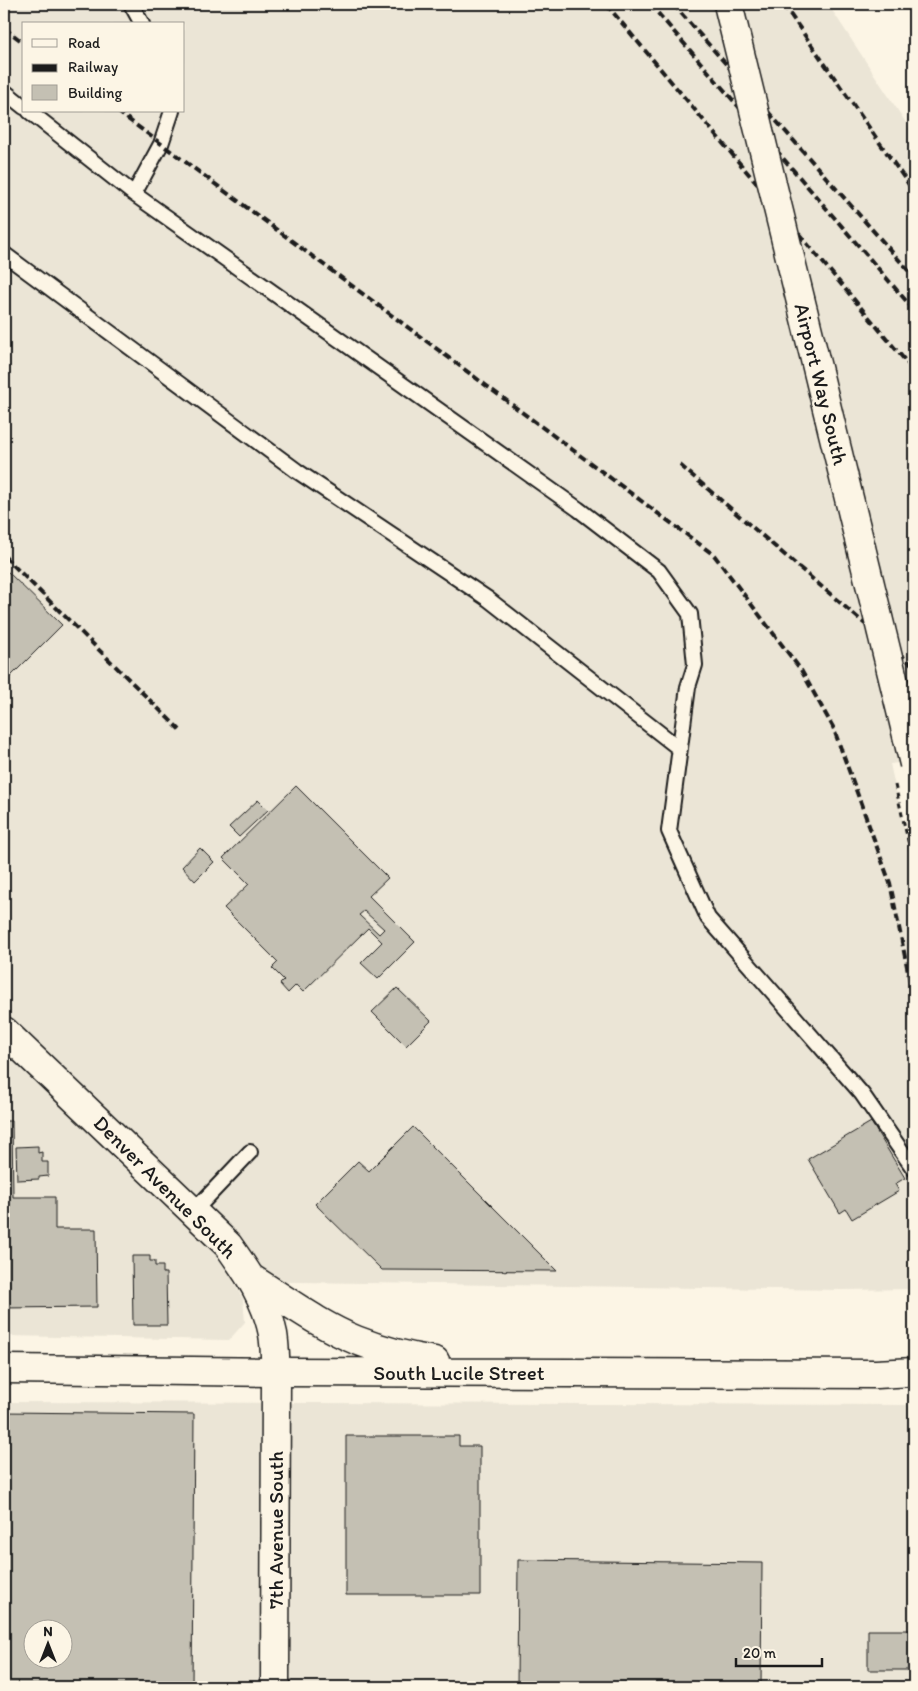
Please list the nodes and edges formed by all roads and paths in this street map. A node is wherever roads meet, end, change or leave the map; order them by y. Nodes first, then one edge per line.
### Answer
1 (131, 4) edge
2 (728, 4) edge
3 (141, 22) edge
4 (4, 91) edge
5 (22, 105) edge
6 (31, 112) edge
7 (172, 112) edge
8 (134, 194) junction
9 (4, 254) edge
10 (680, 749) junction
11 (914, 764) edge
12 (8, 1043) edge
13 (250, 1152) dead end
14 (914, 1169) edge
15 (194, 1212) junction
16 (252, 1279) junction
17 (4, 1369) edge
18 (276, 1372) junction
19 (914, 1372) edge
20 (498, 1373) junction
21 (274, 1687) edge

1 - 3 lane
2 - 11 street, Airport Way South, bridge
4 - 5 lane
6 - 8 lane
7 - 8 lane
8 - 10 lane
9 - 10 lane
10 - 14 lane
12 - 15 street, Denver Avenue South
13 - 15 lane
15 - 16 street, Denver Avenue South
16 - 18 street, Denver Avenue South
16 - 20 street
17 - 18 street, South Lucile Street
18 - 20 street, South Lucile Street
18 - 21 street, 7th Avenue South
19 - 20 street, South Lucile Street

